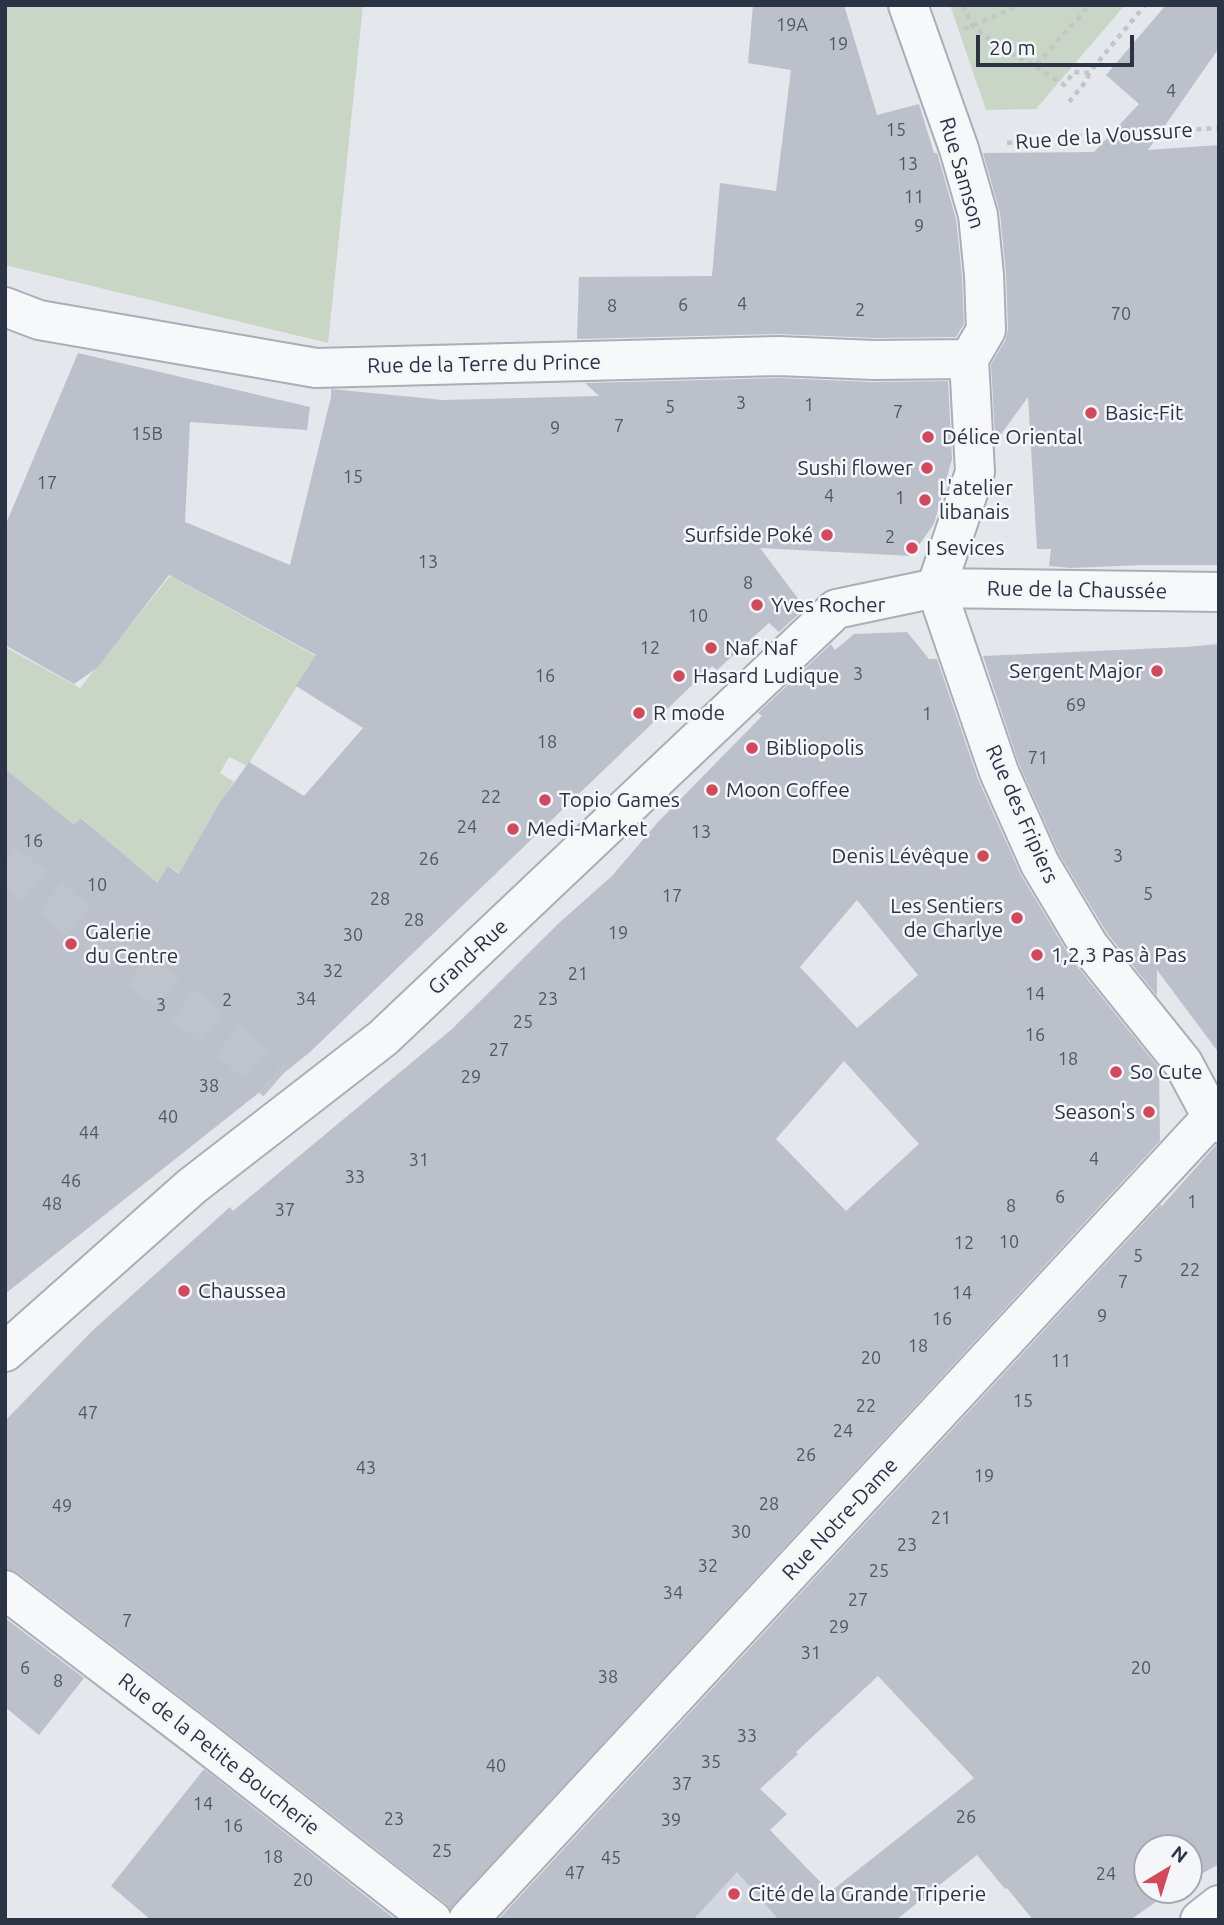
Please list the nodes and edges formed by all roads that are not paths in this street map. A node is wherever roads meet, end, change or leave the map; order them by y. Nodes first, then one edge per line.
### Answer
1 (908, 5) edge
2 (5, 307) edge
3 (969, 359) junction
4 (936, 587) junction
5 (1219, 592) edge
6 (1215, 1120) edge
7 (5, 1352) edge
8 (5, 1590) edge
9 (1219, 1905) edge
10 (432, 1920) edge
11 (468, 1920) edge
12 (1199, 1920) edge

1 - 3 street, Rue Samson
2 - 3 street, Rue de la Terre du Prince
3 - 4 street
4 - 5 street, Rue de la Chaussée
4 - 6 street, Rue des Fripiers
4 - 7 street, Grand-Rue
6 - 11 street, Rue Notre-Dame
8 - 10 street, Rue de la Petite Boucherie
9 - 12 street

